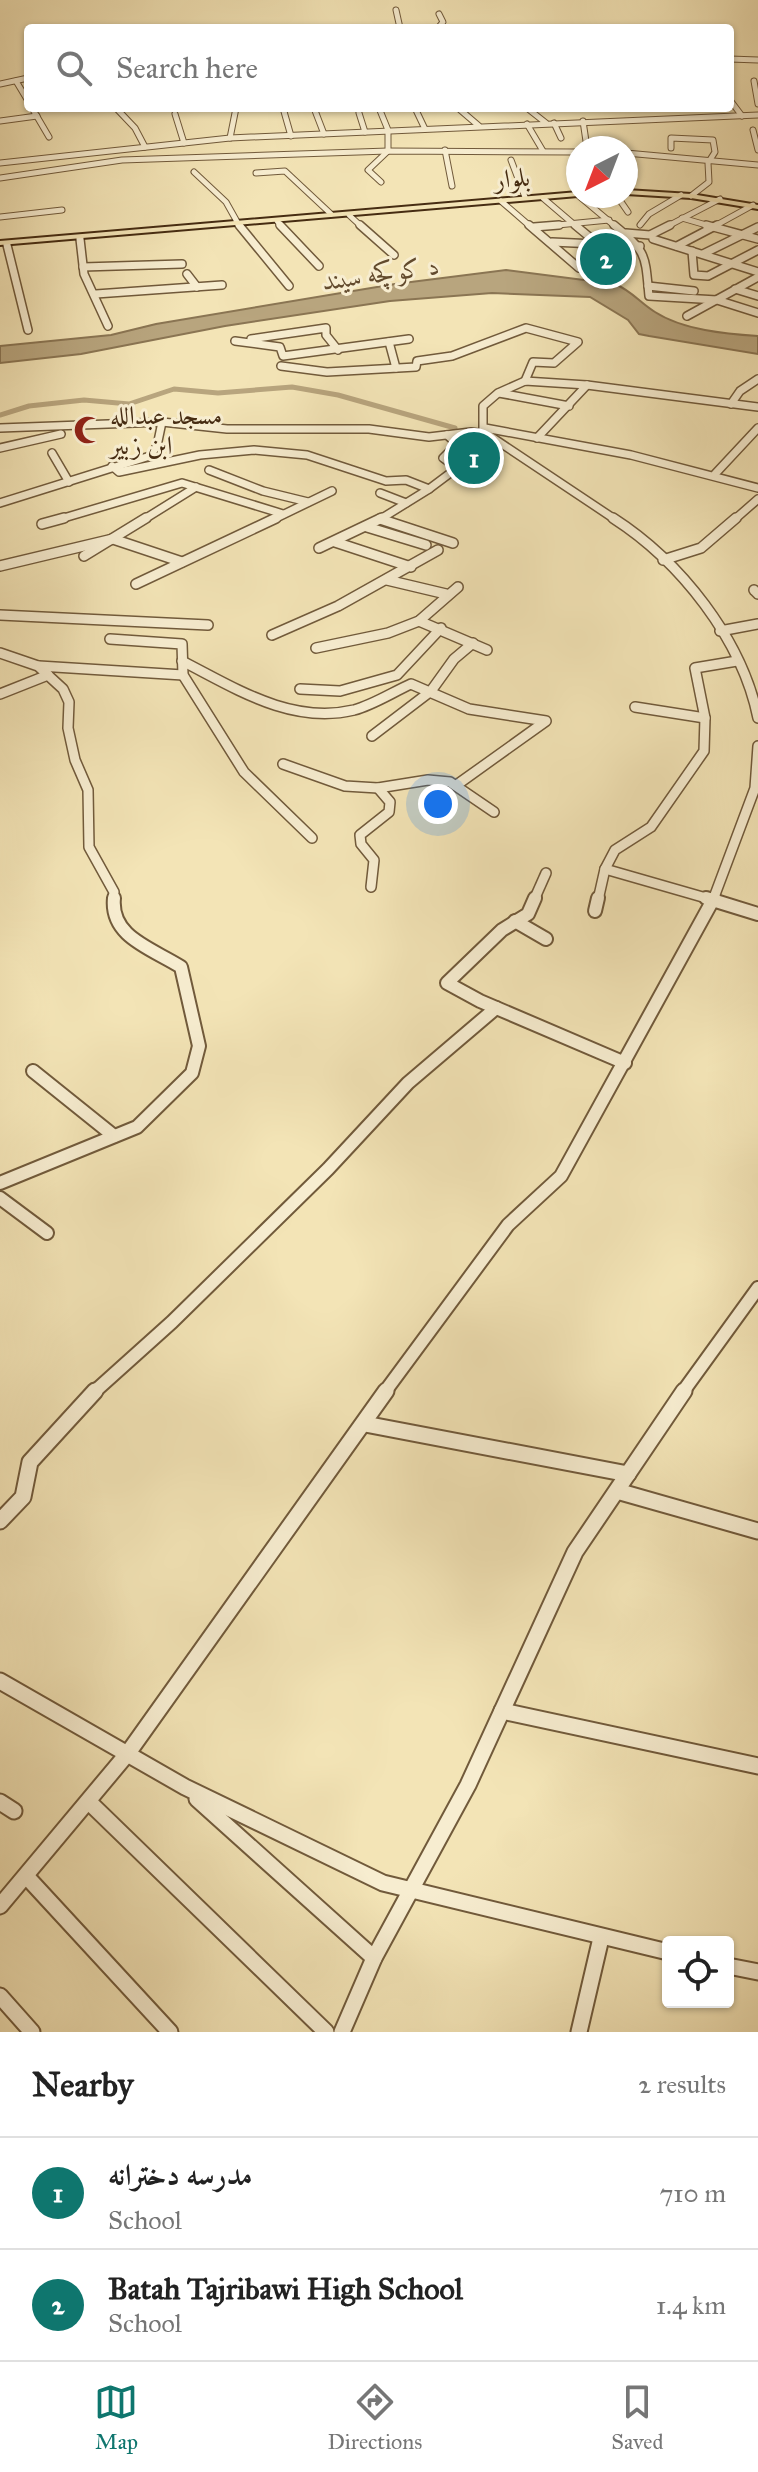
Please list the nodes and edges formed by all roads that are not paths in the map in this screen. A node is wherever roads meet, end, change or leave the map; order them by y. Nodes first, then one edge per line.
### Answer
1 (396, 10) dead end
2 (439, 14) dead end
3 (399, 24) edge
4 (441, 24) edge
5 (756, 49) dead end
6 (734, 59) edge
7 (748, 60) junction
8 (758, 60) edge
9 (24, 79) edge
10 (16, 81) junction
11 (754, 81) dead end
12 (0, 84) edge
13 (24, 94) edge
14 (758, 104) edge
15 (734, 105) edge
16 (34, 112) edge
17 (120, 112) edge
18 (235, 112) edge
19 (284, 112) edge
20 (316, 112) edge
21 (381, 112) edge
22 (417, 112) edge
23 (463, 112) edge
24 (533, 112) edge
25 (672, 112) edge
26 (359, 113) dead end
27 (175, 114) dead end
28 (758, 115) edge
29 (37, 116) junction
30 (742, 116) junction
31 (677, 120) junction
32 (0, 121) edge
33 (583, 121) junction
34 (550, 123) junction
35 (527, 124) junction
36 (479, 126) junction
37 (425, 129) junction
38 (388, 130) junction
39 (753, 130) dead end
40 (365, 132) junction
41 (324, 134) junction
42 (291, 136) junction
43 (585, 136) edge
44 (49, 137) dead end
45 (230, 138) junction
46 (561, 138) dead end
47 (682, 138) junction
48 (184, 143) junction
49 (145, 147) junction
50 (671, 148) dead end
51 (445, 150) junction
52 (758, 150) edge
53 (388, 151) junction
54 (543, 151) junction
55 (566, 152) edge
56 (638, 154) edge
57 (511, 160) dead end
58 (710, 160) junction
59 (0, 163) edge
60 (758, 165) edge
61 (194, 172) dead end
62 (256, 173) dead end
63 (0, 178) edge
64 (381, 182) dead end
65 (452, 186) dead end
66 (638, 193) edge
67 (562, 195) junction
68 (566, 195) edge
69 (686, 195) junction
70 (525, 197) junction
71 (543, 198) junction
72 (720, 199) junction
73 (486, 201) junction
74 (501, 201) junction
75 (756, 206) edge
76 (594, 208) edge
77 (625, 208) edge
78 (62, 210) dead end
79 (628, 212) dead end
80 (331, 214) junction
81 (349, 215) junction
82 (0, 217) edge
83 (682, 218) junction
84 (609, 220) junction
85 (277, 221) junction
86 (238, 223) junction
87 (575, 224) junction
88 (640, 225) dead end
89 (534, 227) junction
90 (713, 227) junction
91 (758, 227) edge
92 (128, 233) junction
93 (626, 233) junction
94 (743, 235) junction
95 (80, 239) junction
96 (653, 239) dead end
97 (758, 239) edge
98 (552, 242) junction
99 (598, 244) junction
100 (2, 245) edge
101 (640, 246) junction
102 (677, 246) junction
103 (758, 250) edge
104 (692, 251) junction
105 (703, 254) junction
106 (394, 255) dead end
107 (182, 264) dead end
108 (732, 264) junction
109 (319, 266) dead end
110 (83, 267) junction
111 (579, 268) dead end
112 (187, 274) dead end
113 (757, 277) edge
114 (0, 285) edge
115 (15, 285) junction
116 (222, 285) dead end
117 (289, 286) dead end
118 (648, 286) junction
119 (200, 287) junction
120 (735, 289) junction
121 (96, 294) junction
122 (210, 294) dead end
123 (727, 294) junction
124 (758, 296) edge
125 (717, 300) junction
126 (758, 313) edge
127 (687, 316) dead end
128 (108, 326) dead end
129 (28, 330) dead end
130 (409, 339) dead end
131 (389, 342) junction
132 (338, 350) junction
133 (281, 366) dead end
134 (396, 368) junction
135 (758, 379) edge
136 (525, 381) junction
137 (587, 385) junction
138 (498, 393) junction
139 (731, 404) junction
140 (569, 406) junction
141 (758, 407) edge
142 (162, 422) junction
143 (0, 428) edge
144 (758, 428) edge
145 (483, 430) junction
146 (61, 434) dead end
147 (447, 435) junction
148 (537, 438) junction
149 (0, 448) edge
150 (52, 453) dead end
151 (112, 466) junction
152 (457, 468) junction
153 (209, 470) dead end
154 (715, 474) junction
155 (474, 480) dead end
156 (69, 482) junction
157 (196, 487) junction
158 (758, 488) edge
159 (429, 489) junction
160 (332, 491) dead end
161 (380, 493) dead end
162 (758, 499) edge
163 (308, 502) junction
164 (0, 503) edge
165 (406, 503) junction
166 (283, 514) junction
167 (380, 519) junction
168 (42, 524) dead end
169 (367, 527) junction
170 (113, 539) junction
171 (335, 542) junction
172 (453, 543) dead end
173 (426, 545) dead end
174 (319, 548) dead end
175 (438, 550) dead end
176 (84, 556) dead end
177 (663, 560) junction
178 (182, 562) junction
179 (0, 566) edge
180 (411, 567) junction
181 (387, 580) junction
182 (136, 584) dead end
183 (458, 587) dead end
184 (446, 594) junction
185 (0, 615) edge
186 (419, 621) junction
187 (758, 624) edge
188 (208, 625) dead end
189 (441, 628) junction
190 (720, 631) junction
191 (272, 635) dead end
192 (110, 639) dead end
193 (473, 643) junction
194 (316, 648) dead end
195 (487, 650) dead end
196 (0, 653) edge
197 (182, 661) junction
198 (737, 661) junction
199 (38, 666) junction
200 (48, 675) junction
201 (183, 675) junction
202 (300, 689) dead end
203 (755, 690) edge
204 (431, 691) junction
205 (0, 694) edge
206 (635, 707) dead end
207 (705, 718) junction
208 (758, 718) edge
209 (372, 736) dead end
210 (758, 746) edge
211 (283, 764) dead end
212 (458, 784) junction
213 (378, 788) junction
214 (494, 812) dead end
215 (312, 838) dead end
216 (605, 869) junction
217 (546, 873) dead end
218 (371, 887) dead end
219 (713, 900) junction
220 (595, 911) dead end
221 (758, 914) edge
222 (515, 921) junction
223 (546, 939) dead end
224 (496, 1008) junction
225 (625, 1063) junction
226 (33, 1071) dead end
227 (114, 1136) junction
228 (0, 1183) edge
229 (0, 1198) edge
230 (47, 1233) dead end
231 (758, 1288) edge
232 (365, 1424) junction
233 (628, 1474) junction
234 (617, 1491) junction
235 (0, 1521) edge
236 (758, 1531) edge
237 (0, 1681) edge
238 (502, 1711) junction
239 (128, 1753) junction
240 (758, 1766) edge
241 (185, 1787) junction
242 (0, 1802) edge
243 (89, 1802) junction
244 (14, 1811) dead end
245 (27, 1877) junction
246 (409, 1889) junction
247 (0, 1906) edge
248 (601, 1938) junction
249 (662, 1951) edge
250 (374, 1958) junction
251 (734, 1967) edge
252 (758, 1972) edge
253 (0, 1996) edge
254 (32, 2032) edge
255 (170, 2032) edge
256 (326, 2032) edge
257 (342, 2032) edge
258 (579, 2032) edge

1 - 3 street
2 - 4 street
5 - 7 street
6 - 7 street
7 - 8 street
9 - 10 street
10 - 12 street
10 - 13 street
11 - 14 street
15 - 30 street
16 - 29 street
17 - 49 street
18 - 45 street
19 - 42 street
20 - 41 street
21 - 38 street
22 - 37 street
23 - 36 street
24 - 34 street
25 - 31 street
26 - 40 street
27 - 48 street
28 - 30 street
29 - 32 street
29 - 44 street
30 - 31 street
31 - 33 street
31 - 47 street
33 - 34 street
33 - 43 street
34 - 35 street
34 - 46 street
35 - 36 street
35 - 54 street
36 - 37 street
37 - 38 street
38 - 40 street
38 - 53 street
39 - 52 street
40 - 41 street
41 - 42 street
42 - 45 street
45 - 48 street
47 - 50 street
47 - 58 street
48 - 49 street
49 - 59 street
51 - 53 street
51 - 54 street
51 - 65 street
53 - 63 street
53 - 64 street
54 - 55 street
56 - 58 street
57 - 70 street
58 - 60 street
58 - 69 street
61 - 86 street
62 - 80 street
66 - 69 main road
67 - 68 main road
67 - 70 main road, بلوار
67 - 71 main road, بلوار
69 - 72 main road
69 - 88 street
70 - 73 main road, بلوار
71 - 74 main road, بلوار
71 - 87 street
72 - 75 main road
72 - 83 street
73 - 74 main road, بلوار
73 - 80 main road, بلوار
73 - 81 main road, بلوار
74 - 89 street
75 - 90 street
76 - 84 street
77 - 79 street
78 - 82 street
80 - 86 main road, بلوار
81 - 85 main road, بلوار
81 - 106 street
83 - 90 street
83 - 93 street
84 - 87 street
84 - 93 street
85 - 86 main road, بلوار
85 - 109 street
86 - 92 main road, بلوار
86 - 117 street
87 - 89 street
87 - 99 street
89 - 98 street
90 - 94 street
90 - 102 street
91 - 94 street
92 - 95 main road, بلوار
92 - 100 main road, بلوار
93 - 101 street
94 - 97 street
94 - 105 street
95 - 100 main road, بلوار
95 - 110 street
96 - 102 street
98 - 99 street
98 - 111 street
99 - 101 street
100 - 115 street
101 - 118 street
102 - 104 street
103 - 108 street
104 - 105 street
104 - 108 street
105 - 108 street
107 - 110 street
108 - 113 street
110 - 121 street
112 - 119 street
113 - 120 street
114 - 115 street
115 - 129 street
116 - 119 street
118 - 123 street
118 - 125 street
119 - 121 street
119 - 122 street
120 - 123 street
120 - 124 street
121 - 128 street
123 - 125 street
125 - 126 street
125 - 127 street
130 - 131 street
131 - 132 street
131 - 134 street
132 - 132 street
133 - 134 street
134 - 136 street
135 - 139 street
136 - 137 street
136 - 138 street
137 - 139 street
137 - 140 street
138 - 140 street
138 - 145 street
139 - 141 street
140 - 148 street
142 - 143 street
142 - 147 street
142 - 151 street
144 - 154 street
145 - 147 street
145 - 148 street
145 - 177 street
146 - 149 street
147 - 152 street
148 - 154 street
150 - 156 street
151 - 156 street
151 - 159 street
152 - 155 street
152 - 159 street
153 - 163 street
154 - 158 street
156 - 164 street
157 - 166 street
157 - 168 street
157 - 170 street
159 - 165 street
160 - 163 street
161 - 165 street
162 - 177 street
163 - 166 street
165 - 167 street
166 - 178 street
167 - 169 street
167 - 172 street
169 - 171 street
169 - 173 street
170 - 176 street
170 - 178 street
170 - 179 street
171 - 174 street
171 - 180 street
175 - 180 street
177 - 190 street
178 - 182 street
180 - 181 street
181 - 184 street
181 - 191 street
183 - 184 street
184 - 186 street
185 - 188 street
186 - 189 street
186 - 194 street
187 - 190 street
189 - 193 street
189 - 202 street
190 - 198 street
192 - 197 street
193 - 195 street
193 - 204 street
196 - 199 street
197 - 201 street
197 - 204 street
198 - 203 street
198 - 207 street
199 - 200 street
199 - 201 street
200 - 205 street
200 - 227 street
201 - 215 street
203 - 208 street
204 - 209 street
204 - 212 street
206 - 207 street
207 - 216 street
210 - 219 street
211 - 213 street
212 - 213 street
212 - 214 street
213 - 218 street
216 - 219 street
216 - 220 street
217 - 222 street
219 - 221 street
219 - 225 street
222 - 223 street
222 - 224 street
224 - 225 street
224 - 235 street
225 - 232 street
226 - 227 street
227 - 228 street
229 - 230 street
231 - 233 street
232 - 233 street
232 - 239 street
233 - 234 street
234 - 236 street
234 - 238 street
237 - 239 street
238 - 240 street
238 - 246 street
239 - 241 street
239 - 243 street
241 - 246 street
241 - 250 street
242 - 244 street
243 - 245 street
243 - 256 street
245 - 247 street
245 - 255 street
246 - 248 street
246 - 250 street
248 - 249 street
248 - 258 street
250 - 257 street
251 - 252 street
253 - 254 street

